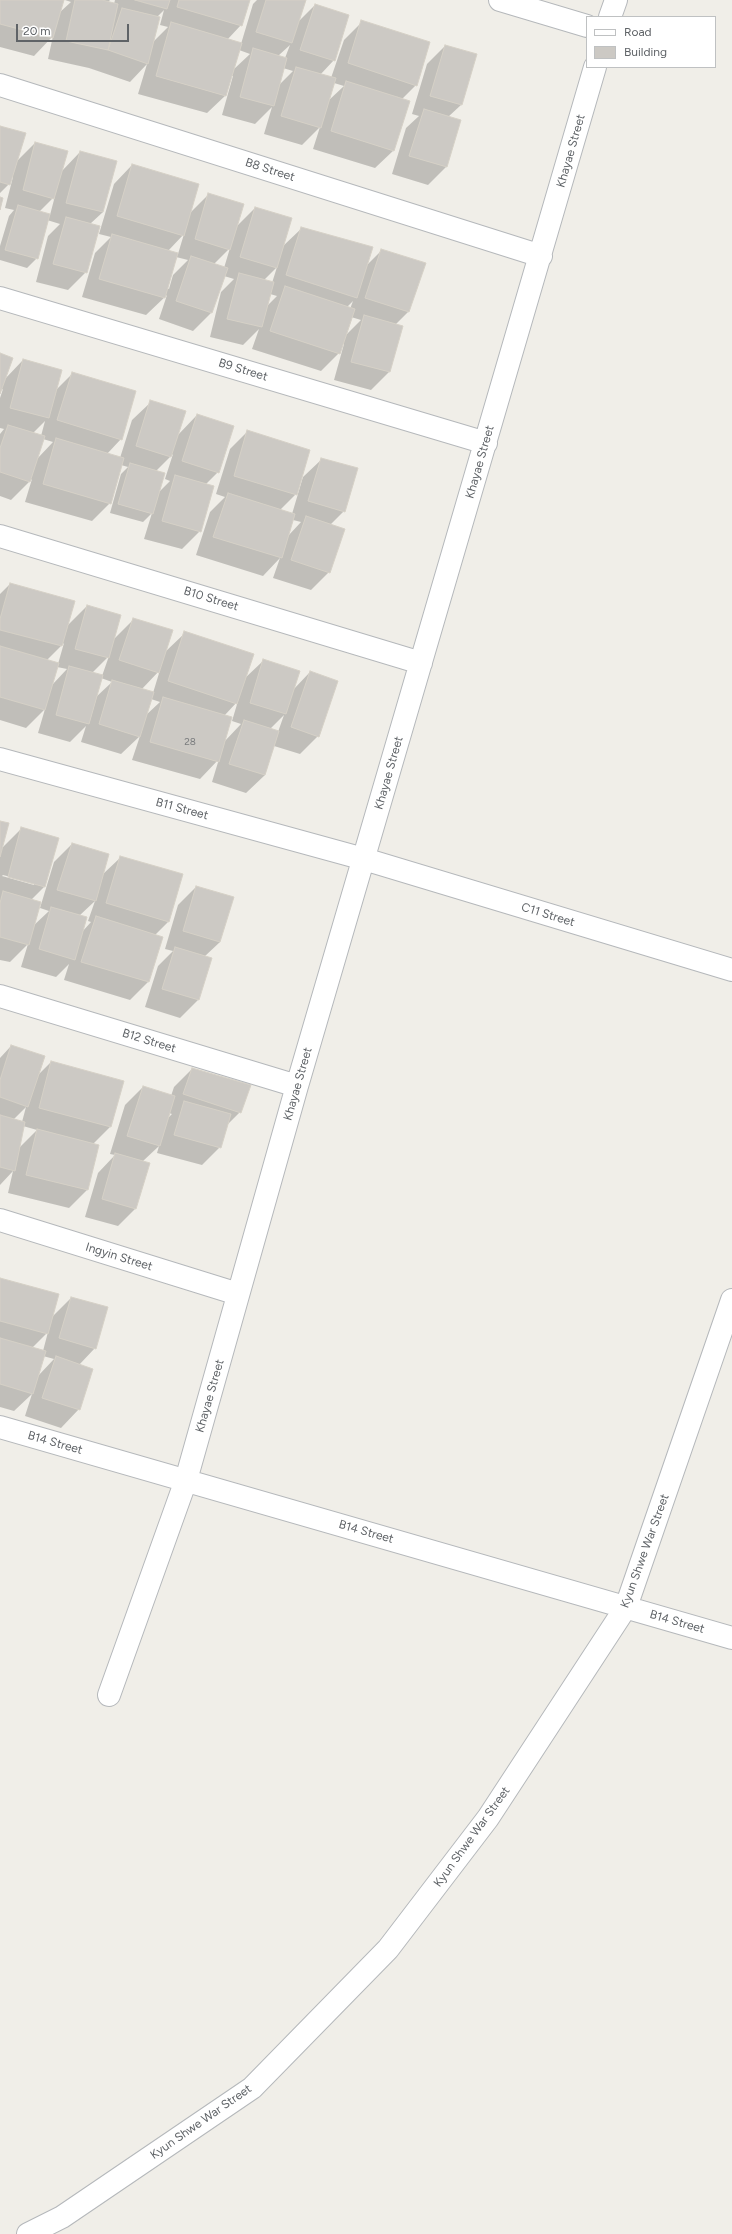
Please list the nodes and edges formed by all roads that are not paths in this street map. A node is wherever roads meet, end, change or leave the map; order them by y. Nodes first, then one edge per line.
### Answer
1 (500, 0) edge
2 (616, 0) edge
3 (610, 16) edge
4 (586, 26) edge
5 (595, 68) edge
6 (0, 85) edge
7 (541, 256) junction
8 (0, 298) edge
9 (486, 443) junction
10 (0, 536) edge
11 (421, 663) junction
12 (0, 759) edge
13 (364, 859) junction
14 (732, 970) edge
15 (0, 996) edge
16 (297, 1086) junction
17 (0, 1220) edge
18 (238, 1294) junction
19 (732, 1300) edge
20 (0, 1427) edge
21 (186, 1480) junction
22 (626, 1608) junction
23 (732, 1638) edge
24 (109, 1695) dead end
25 (28, 2234) edge

1 - 4 street
2 - 3 street
5 - 7 street, Khayae Street
6 - 7 street, B8 Street
7 - 9 street, Khayae Street
8 - 9 street, B9 Street
9 - 11 street, Khayae Street
10 - 11 street, B10 Street
11 - 13 street, Khayae Street
12 - 13 street, B11 Street
13 - 14 street, C11 Street
13 - 16 street, Khayae Street
15 - 16 street, B12 Street
16 - 18 street, Khayae Street
17 - 18 street, Ingyin Street
18 - 21 street, Khayae Street
19 - 22 street, Kyun Shwe War Street
20 - 21 street, B14 Street
21 - 22 street, B14 Street
21 - 24 street, Khayae Street
22 - 23 street, B14 Street
22 - 25 street, Kyun Shwe War Street

